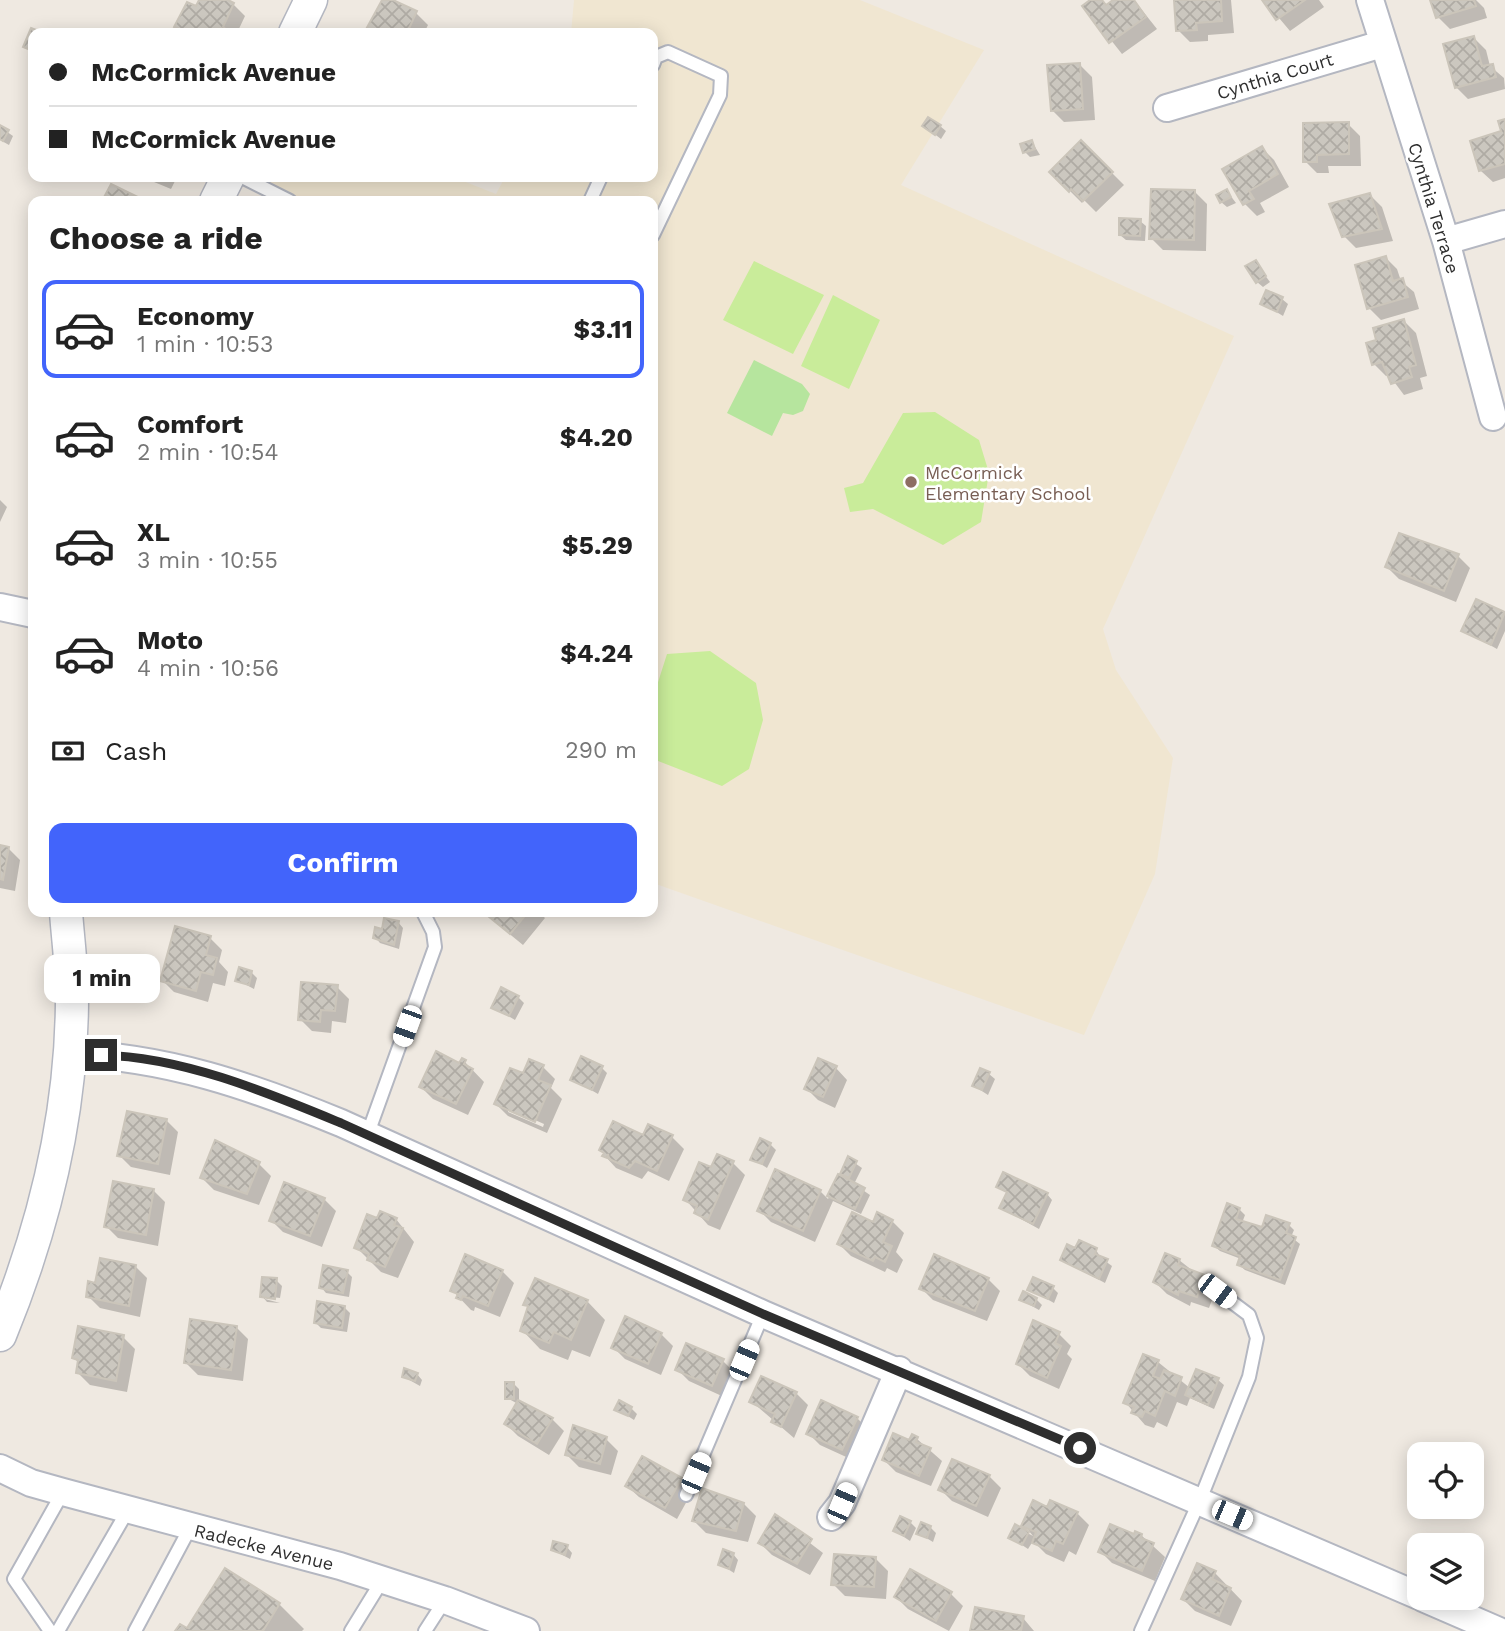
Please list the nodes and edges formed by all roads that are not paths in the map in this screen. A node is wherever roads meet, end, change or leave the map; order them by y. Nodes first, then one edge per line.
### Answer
1 (311, 0) edge
2 (1370, 0) edge
3 (297, 28) edge
4 (1382, 44) junction
5 (658, 56) edge
6 (1167, 108) dead end
7 (252, 182) edge
8 (280, 196) edge
9 (1505, 224) edge
10 (658, 225) edge
11 (1446, 241) junction
12 (1493, 417) dead end
13 (0, 607) edge
14 (28, 613) edge
15 (66, 917) edge
16 (426, 917) edge
17 (69, 1054) junction
18 (366, 1136) junction
19 (1217, 1291) dead end
20 (763, 1314) junction
21 (0, 1335) edge
22 (899, 1370) junction
23 (0, 1468) edge
24 (63, 1492) junction
25 (686, 1495) dead end
26 (1200, 1500) junction
27 (128, 1510) junction
28 (831, 1517) dead end
29 (190, 1528) junction
30 (383, 1579) junction
31 (1407, 1591) edge
32 (445, 1600) junction
33 (1451, 1610) edge
34 (486, 1624) edge
35 (50, 1631) edge
36 (58, 1631) edge
37 (135, 1631) edge
38 (351, 1631) edge
39 (425, 1631) edge
40 (526, 1631) edge
41 (1141, 1631) edge
42 (1499, 1631) edge

1 - 3 street
2 - 4 street, Cynthia Terrace
4 - 6 street, Cynthia Court
4 - 11 street, Cynthia Terrace
5 - 10 lane
7 - 8 lane
9 - 11 street
11 - 12 street, Cynthia Terrace
13 - 14 street
15 - 17 street
16 - 18 lane
17 - 18 street
17 - 21 street
18 - 20 street
19 - 26 lane
20 - 22 street
20 - 25 lane
22 - 26 street
22 - 28 street
23 - 24 street, Radecke Avenue
24 - 27 street, Radecke Avenue
24 - 35 lane
26 - 31 street
26 - 41 lane
27 - 29 street, Radecke Avenue
27 - 36 lane
29 - 30 street, Radecke Avenue
29 - 37 lane
30 - 32 street, Radecke Avenue
30 - 38 lane
32 - 34 street, Radecke Avenue
32 - 39 lane
33 - 42 street
34 - 40 street, Radecke Avenue

